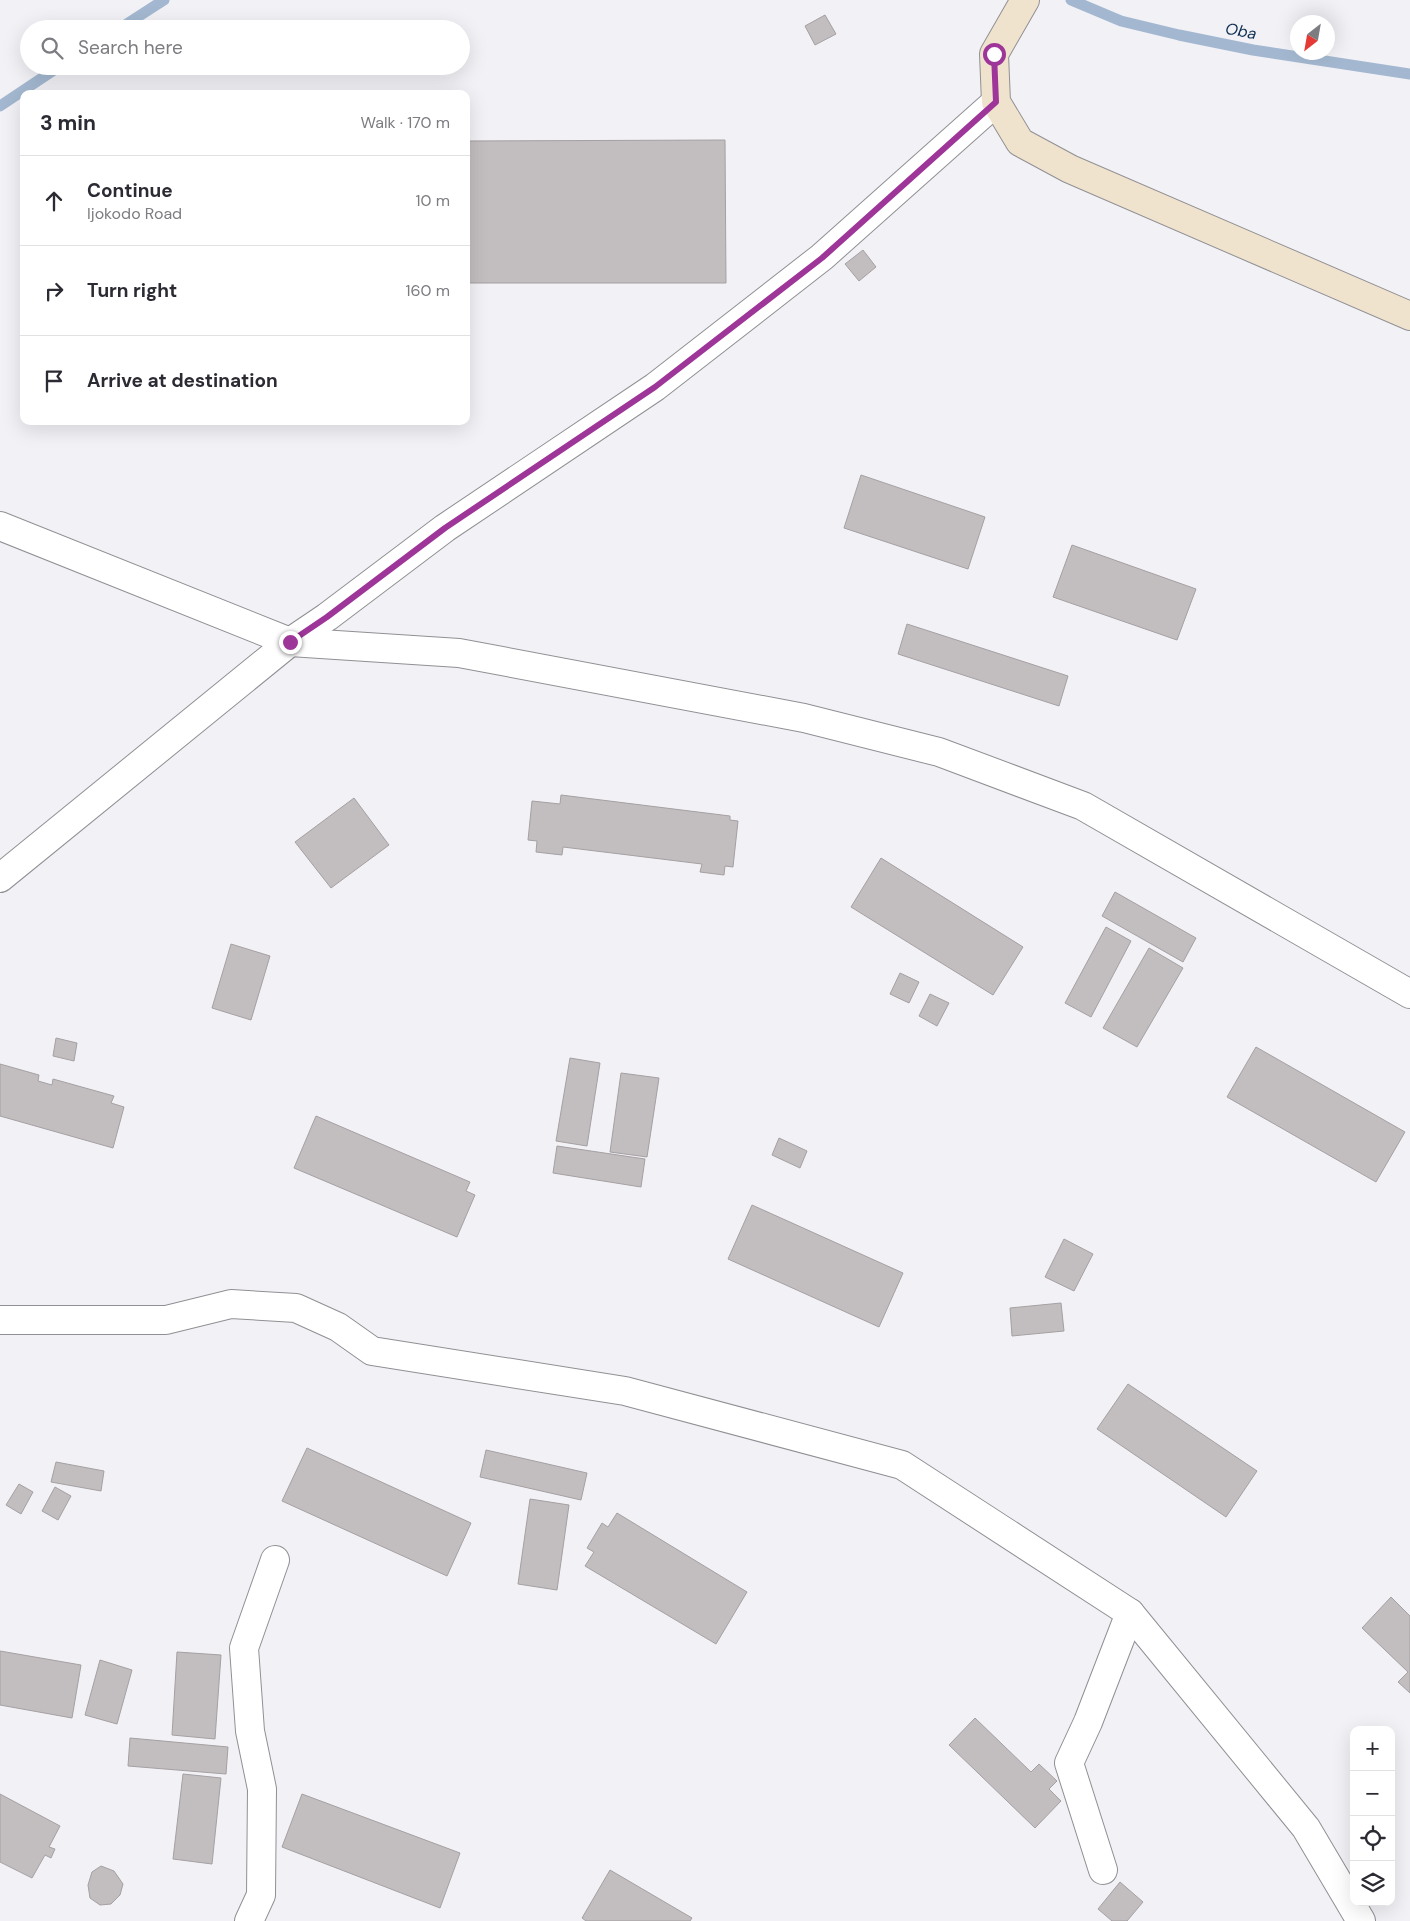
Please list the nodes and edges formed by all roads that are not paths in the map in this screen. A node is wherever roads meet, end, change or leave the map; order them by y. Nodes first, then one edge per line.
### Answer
1 (1025, 0) edge
2 (996, 102) junction
3 (1410, 316) edge
4 (0, 526) edge
5 (290, 642) junction
6 (0, 878) edge
7 (1410, 994) edge
8 (0, 1320) edge
9 (275, 1560) dead end
10 (1130, 1613) junction
11 (1103, 1870) dead end
12 (249, 1921) edge
13 (1361, 1921) edge

1 - 2 main road
2 - 3 main road
2 - 5 street
4 - 5 street
5 - 6 street
5 - 7 street
8 - 10 street
9 - 12 street
10 - 11 street
10 - 13 street

